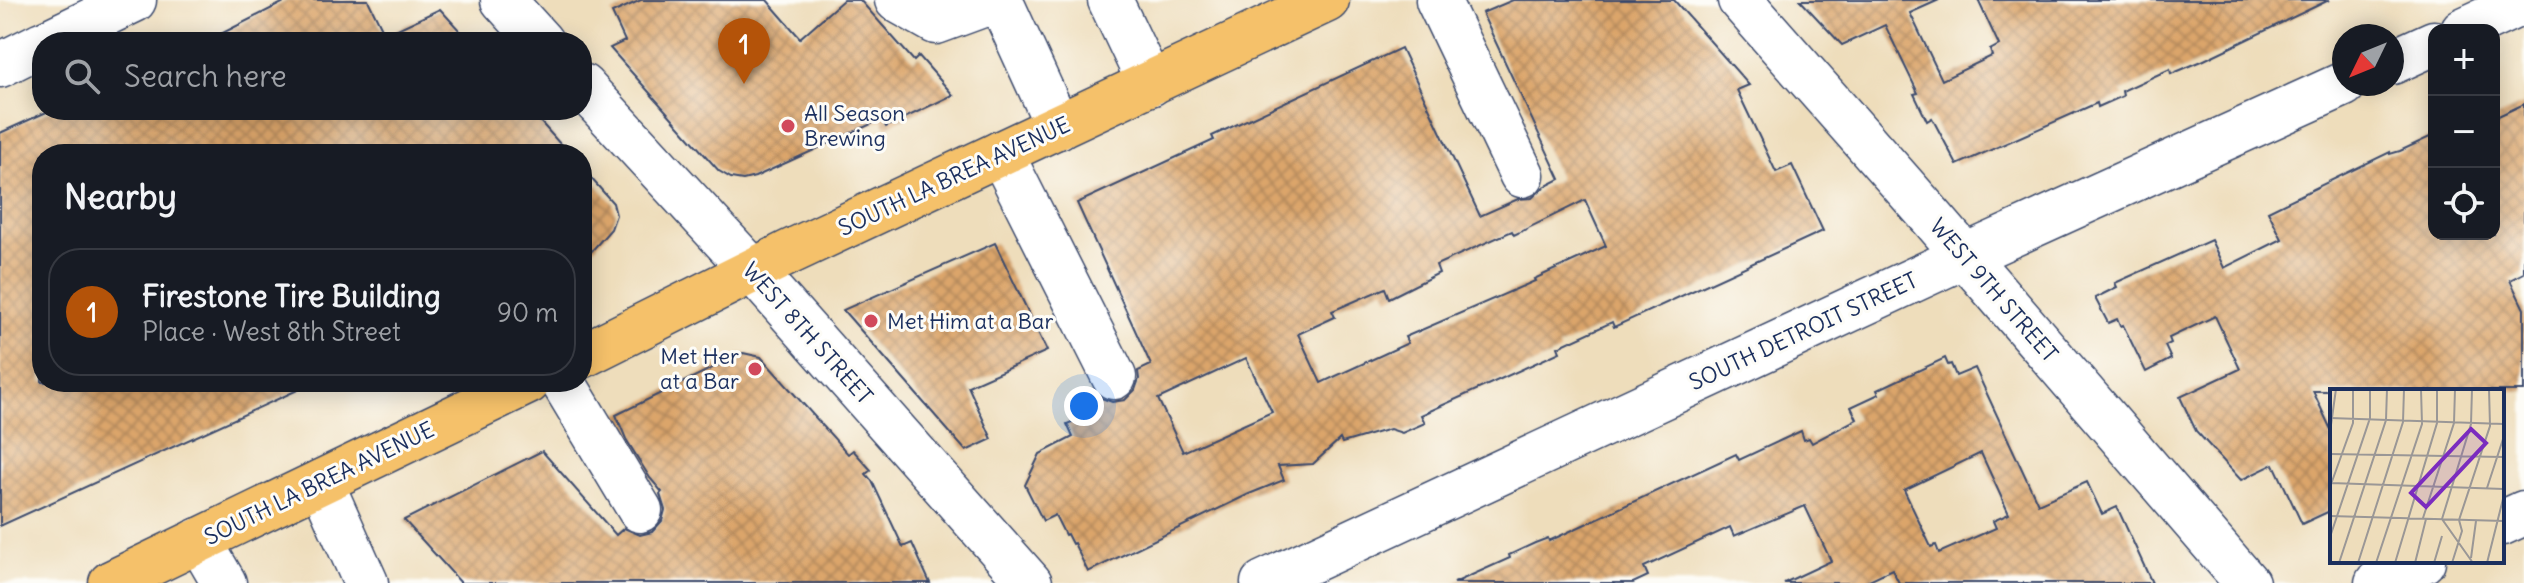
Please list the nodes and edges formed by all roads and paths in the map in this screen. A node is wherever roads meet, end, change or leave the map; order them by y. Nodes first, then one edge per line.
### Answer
1 (134, 0) edge
2 (503, 0) edge
3 (897, 0) edge
4 (998, 0) edge
5 (1110, 0) edge
6 (1327, 0) edge
7 (1438, 0) edge
8 (2524, 2) edge
9 (1753, 4) edge
10 (2476, 24) edge
11 (67, 32) edge
12 (532, 32) edge
13 (2428, 46) edge
14 (32, 49) edge
15 (2404, 57) edge
16 (0, 65) edge
17 (1150, 84) junction
18 (2332, 89) edge
19 (592, 97) edge
20 (1058, 127) junction
21 (1001, 153) junction
22 (1522, 175) dead end
23 (1965, 256) junction
24 (753, 271) junction
25 (592, 351) edge
26 (1114, 377) dead end
27 (507, 392) edge
28 (569, 392) edge
29 (321, 482) junction
30 (640, 510) dead end
31 (2524, 513) edge
32 (2504, 522) edge
33 (199, 540) junction
34 (2419, 563) edge
35 (111, 583) edge
36 (224, 583) edge
37 (366, 583) edge
38 (1030, 583) edge
39 (1263, 583) edge
40 (2247, 583) edge
41 (2377, 583) edge

1 - 11 street
2 - 12 street
3 - 4 street
4 - 20 street
5 - 17 street
6 - 17 main road, SOUTH LA BREA AVENUE
7 - 22 street
8 - 10 street
9 - 23 street, WEST 9TH STREET
13 - 15 street
14 - 16 street
17 - 20 main road, SOUTH LA BREA AVENUE
18 - 23 street, SOUTH DETROIT STREET
19 - 24 street, WEST 8TH STREET
20 - 21 main road, SOUTH LA BREA AVENUE
21 - 24 main road, SOUTH LA BREA AVENUE
21 - 26 street
23 - 39 street, SOUTH DETROIT STREET
23 - 40 street, WEST 9TH STREET
24 - 25 main road, SOUTH LA BREA AVENUE
24 - 38 street, WEST 8TH STREET
27 - 29 main road, SOUTH LA BREA AVENUE
28 - 30 street
29 - 33 main road, SOUTH LA BREA AVENUE
29 - 37 street
31 - 32 street
33 - 35 main road, SOUTH LA BREA AVENUE
33 - 36 street
34 - 41 street

